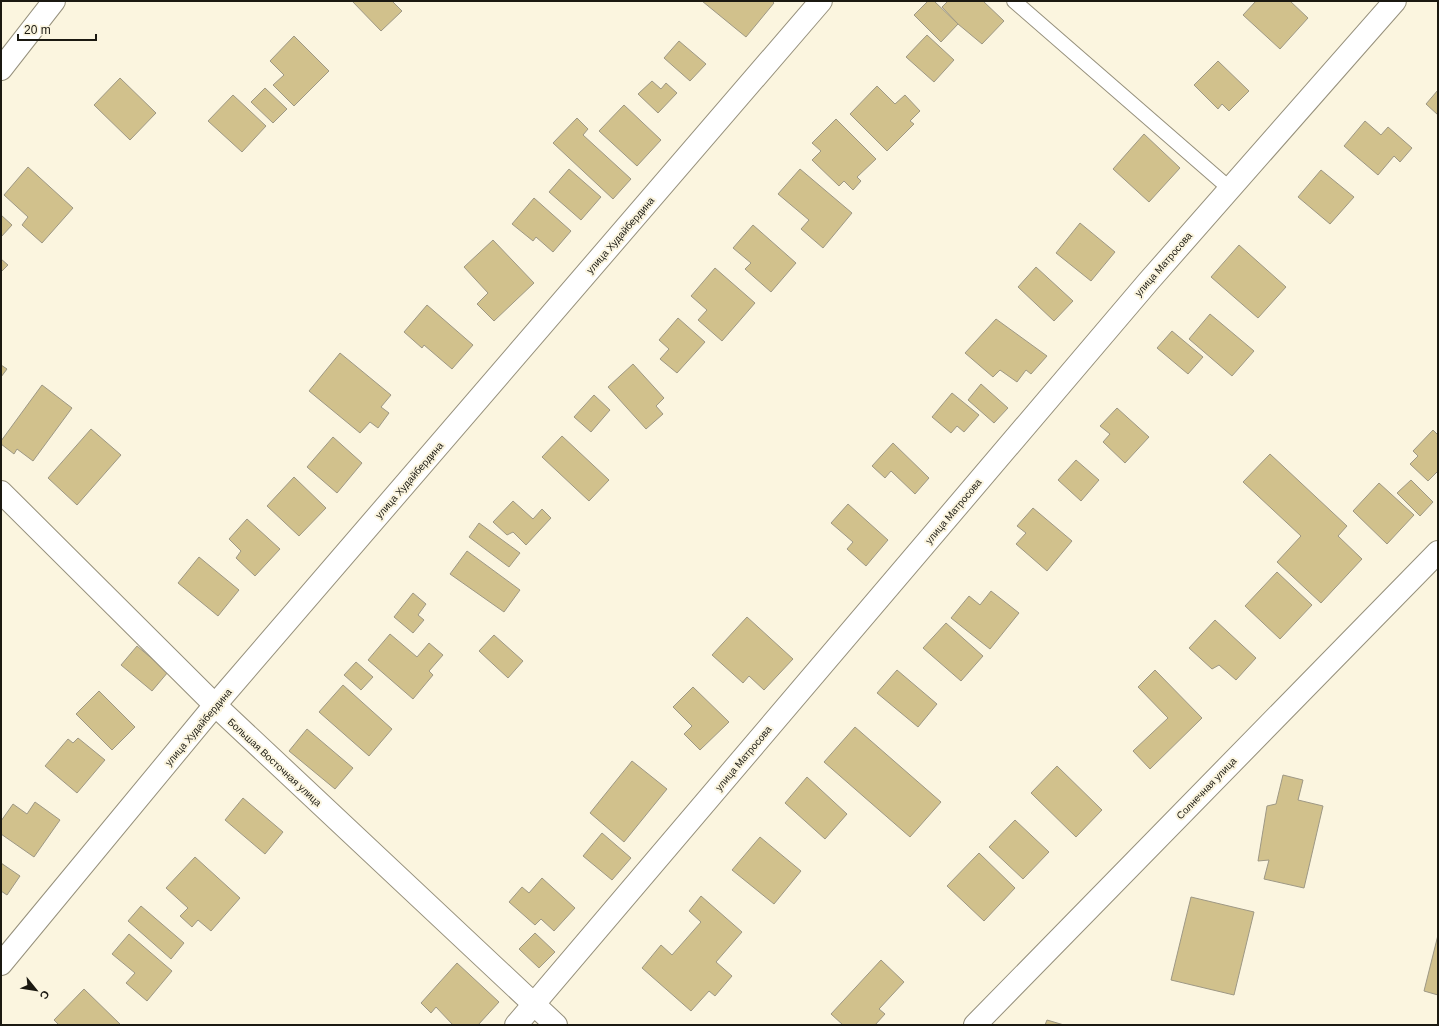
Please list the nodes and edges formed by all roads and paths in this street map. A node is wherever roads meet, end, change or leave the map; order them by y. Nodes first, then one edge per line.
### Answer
1 (54, 1) edge
2 (821, 1) edge
3 (1014, 1) edge
4 (1395, 1) edge
5 (1, 69) edge
6 (1229, 188) junction
7 (1, 492) edge
8 (1438, 552) edge
9 (215, 705) junction
10 (1, 964) edge
11 (534, 1004) junction
12 (516, 1025) edge
13 (556, 1025) edge
14 (975, 1025) edge

1 - 5 street
2 - 9 street, улица Худайбердина
3 - 6 lane
4 - 6 street, улица Матросова
6 - 11 street, улица Матросова
7 - 9 street, Большая Восточная улица
8 - 14 street, Солнечная улица
9 - 10 street, улица Худайбердина
9 - 11 street, Большая Восточная улица
11 - 12 street, улица Матросова
11 - 13 street, Большая Восточная улица

